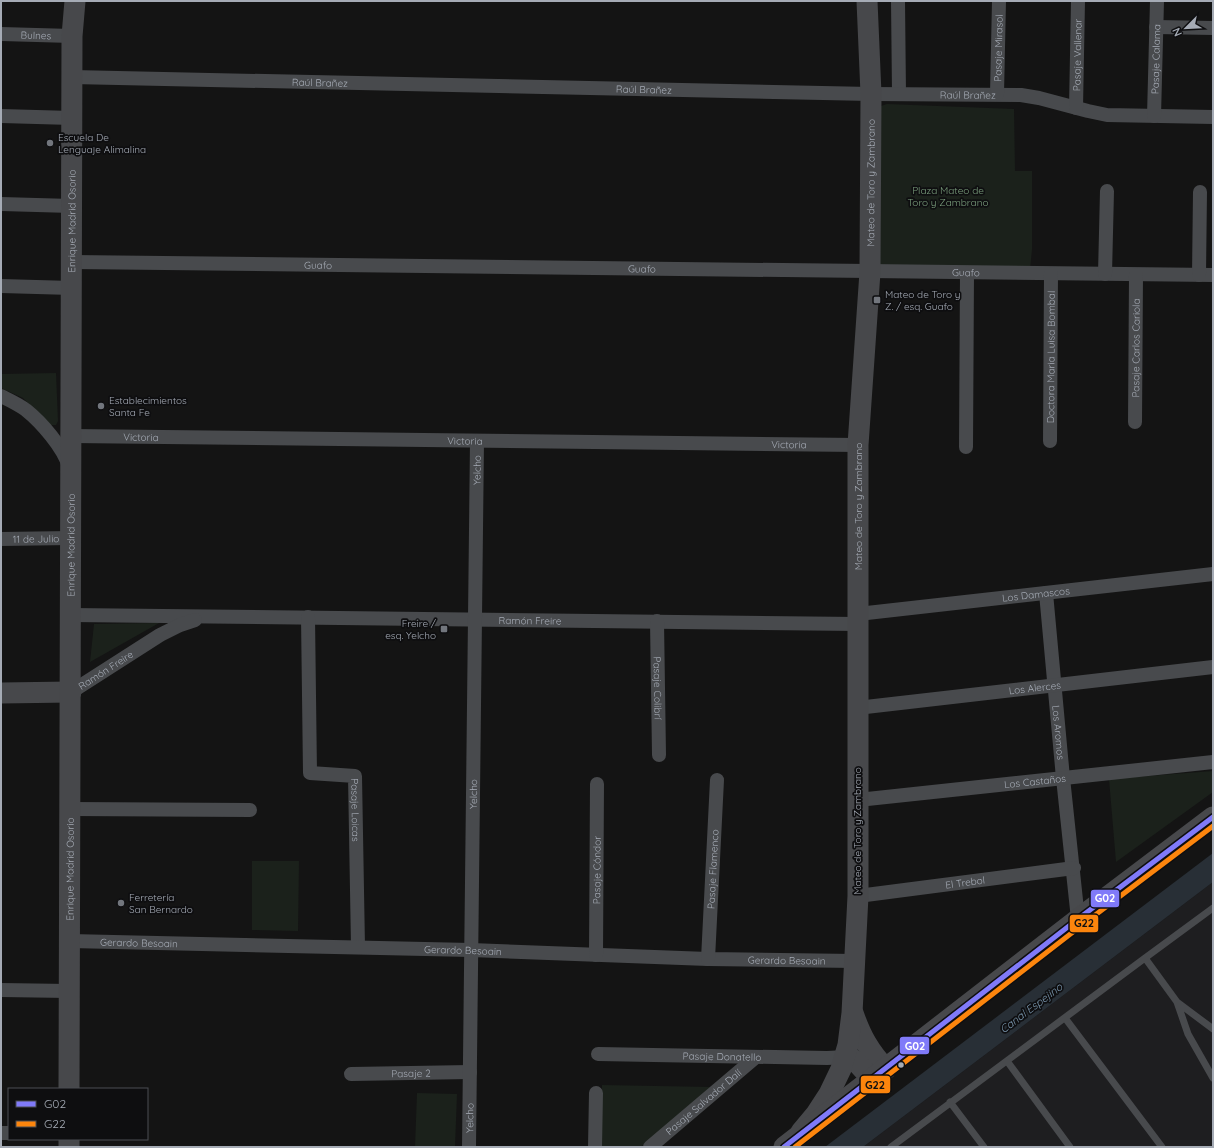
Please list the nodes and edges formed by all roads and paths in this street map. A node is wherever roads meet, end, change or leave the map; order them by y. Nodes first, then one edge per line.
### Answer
1 (74, 1) edge
2 (866, 1) edge
3 (898, 1) edge
4 (999, 1) edge
5 (1078, 1) edge
6 (1157, 1) edge
7 (1156, 27) junction
8 (1213, 28) edge
9 (1, 34) edge
10 (72, 36) junction
11 (72, 77) junction
12 (871, 94) junction
13 (899, 94) junction
14 (998, 94) junction
15 (1076, 108) junction
16 (1, 116) edge
17 (1154, 116) junction
18 (1213, 117) edge
19 (72, 118) junction
20 (1107, 191) dead end
21 (1200, 192) dead end
22 (1, 204) edge
23 (72, 206) junction
24 (72, 262) junction
25 (870, 272) junction
26 (967, 273) junction
27 (1051, 274) junction
28 (1105, 274) junction
29 (1136, 275) junction
30 (1206, 275) edge
31 (1, 286) edge
32 (72, 288) junction
33 (1, 396) edge
34 (1135, 422) dead end
35 (71, 436) junction
36 (477, 441) junction
37 (1050, 441) dead end
38 (858, 445) junction
39 (966, 447) dead end
40 (71, 481) junction
41 (71, 538) junction
42 (1, 539) edge
43 (1213, 574) edge
44 (1046, 593) junction
45 (71, 615) junction
46 (203, 617) junction
47 (308, 617) junction
48 (858, 619) junction
49 (474, 620) junction
50 (657, 621) junction
51 (1213, 667) edge
52 (1054, 685) junction
53 (71, 692) junction
54 (1, 693) edge
55 (857, 708) junction
56 (659, 755) dead end
57 (1213, 762) edge
58 (1063, 778) junction
59 (716, 780) dead end
60 (597, 784) dead end
61 (858, 800) junction
62 (70, 810) junction
63 (250, 810) dead end
64 (1213, 817) edge
65 (1074, 868) junction
66 (858, 896) junction
67 (1213, 908) edge
68 (1078, 919) junction
69 (70, 941) junction
70 (358, 948) junction
71 (471, 950) junction
72 (596, 955) junction
73 (1145, 958) junction
74 (708, 959) junction
75 (855, 961) junction
76 (1, 990) edge
77 (69, 991) junction
78 (1177, 1002) junction
79 (852, 1013) junction
80 (1064, 1018) junction
81 (1213, 1029) edge
82 (598, 1054) dead end
83 (756, 1057) junction
84 (846, 1057) junction
85 (1007, 1061) junction
86 (470, 1072) junction
87 (881, 1073) junction
88 (351, 1074) dead end
89 (1213, 1078) edge
90 (69, 1088) edge
91 (596, 1093) dead end
92 (950, 1102) junction
93 (801, 1132) junction
94 (469, 1147) edge
95 (595, 1147) edge
96 (650, 1147) edge
97 (784, 1147) edge
98 (892, 1147) edge
99 (984, 1147) edge
100 (1070, 1147) edge
101 (1162, 1147) edge

1 - 10 street, Enrique Madrid Osorio
2 - 12 street, Mateo de Toro y Zambrano
3 - 13 street
4 - 14 street, Pasaje Mirasol
5 - 15 street, Pasaje Vallenar
6 - 7 street, Pasaje Calama
7 - 8 street
7 - 17 street, Pasaje Calama
9 - 10 street, Bulnes
10 - 11 street, Enrique Madrid Osorio
11 - 12 street, Raúl Brañez
11 - 19 street, Enrique Madrid Osorio
12 - 13 street, Raúl Brañez
12 - 25 street, Mateo de Toro y Zambrano
13 - 14 street, Raúl Brañez
14 - 15 street, Raúl Brañez
15 - 17 street, Raúl Brañez
16 - 19 street
17 - 18 street, Raúl Brañez
19 - 23 street, Enrique Madrid Osorio
20 - 28 street
21 - 30 street
22 - 23 street
23 - 24 street, Enrique Madrid Osorio
24 - 25 street, Guafo
24 - 32 street, Enrique Madrid Osorio
25 - 26 street, Guafo
25 - 38 street, Mateo de Toro y Zambrano
26 - 27 street, Guafo
26 - 39 street
27 - 28 street, Guafo
27 - 37 street, Doctora Maria Luisa Bombal
28 - 29 street, Guafo
29 - 30 street, Guafo
29 - 34 street, Pasaje Carlos Cariola
31 - 32 street
32 - 35 street, Enrique Madrid Osorio
33 - 40 street
35 - 36 street, Victoria
35 - 40 street, Enrique Madrid Osorio
36 - 38 street, Victoria
36 - 49 street, Yelcho
38 - 48 street, Mateo de Toro y Zambrano
40 - 41 street, Enrique Madrid Osorio
41 - 42 street, 11 de Julio
41 - 45 street, Enrique Madrid Osorio
43 - 44 street, Los Damascos
44 - 48 street, Los Damascos
44 - 52 street, Los Aromos
45 - 46 street, Ramón Freire
45 - 53 street, Enrique Madrid Osorio
46 - 47 street, Ramón Freire
46 - 53 street, Ramón Freire
47 - 49 street, Ramón Freire
47 - 70 street, Pasaje Loicas
48 - 50 street, Ramón Freire
48 - 55 street, Mateo de Toro y Zambrano
49 - 50 street, Ramón Freire
49 - 71 street, Yelcho
50 - 56 street, Pasaje Colibrí
51 - 52 street, Los Alerces
52 - 55 street, Los Alerces
52 - 58 street, Los Aromos
53 - 54 street, Ramón Freire
53 - 62 street, Enrique Madrid Osorio
55 - 61 street, Mateo de Toro y Zambrano
57 - 58 street, Los Castaños
58 - 61 street, Los Castaños
58 - 65 street, Los Aromos
59 - 74 street, Pasaje Flamenco
60 - 72 street, Pasaje Cóndor
61 - 66 street, Mateo de Toro y Zambrano
62 - 63 street
62 - 69 street, Enrique Madrid Osorio
64 - 68 street
65 - 66 street, El Trebol
65 - 68 street, Los Aromos
66 - 75 street, Mateo de Toro y Zambrano
67 - 73 lane
68 - 87 street
69 - 70 street, Gerardo Besoain
69 - 77 street, Enrique Madrid Osorio
70 - 71 street, Gerardo Besoain
71 - 72 street, Gerardo Besoain
71 - 86 street, Yelcho
72 - 74 street, Gerardo Besoain
73 - 78 lane
73 - 80 lane
74 - 75 street, Gerardo Besoain
75 - 79 street, Mateo de Toro y Zambrano
76 - 77 street
77 - 90 street, Enrique Madrid Osorio
78 - 81 lane
78 - 89 lane
79 - 84 street, Mateo de Toro y Zambrano
79 - 87 street, Mateo de Toro y Zambrano
80 - 85 lane
80 - 101 lane
82 - 83 street, Pasaje Donatello
83 - 84 street, Pasaje Donatello
83 - 96 street, Pasaje Salvador Dalí
84 - 87 street
84 - 93 street, Mateo de Toro y Zambrano
85 - 92 lane
85 - 100 lane
86 - 88 street, Pasaje 2
86 - 94 street, Yelcho
87 - 93 street
91 - 95 street
92 - 98 lane
92 - 99 lane
93 - 97 street

